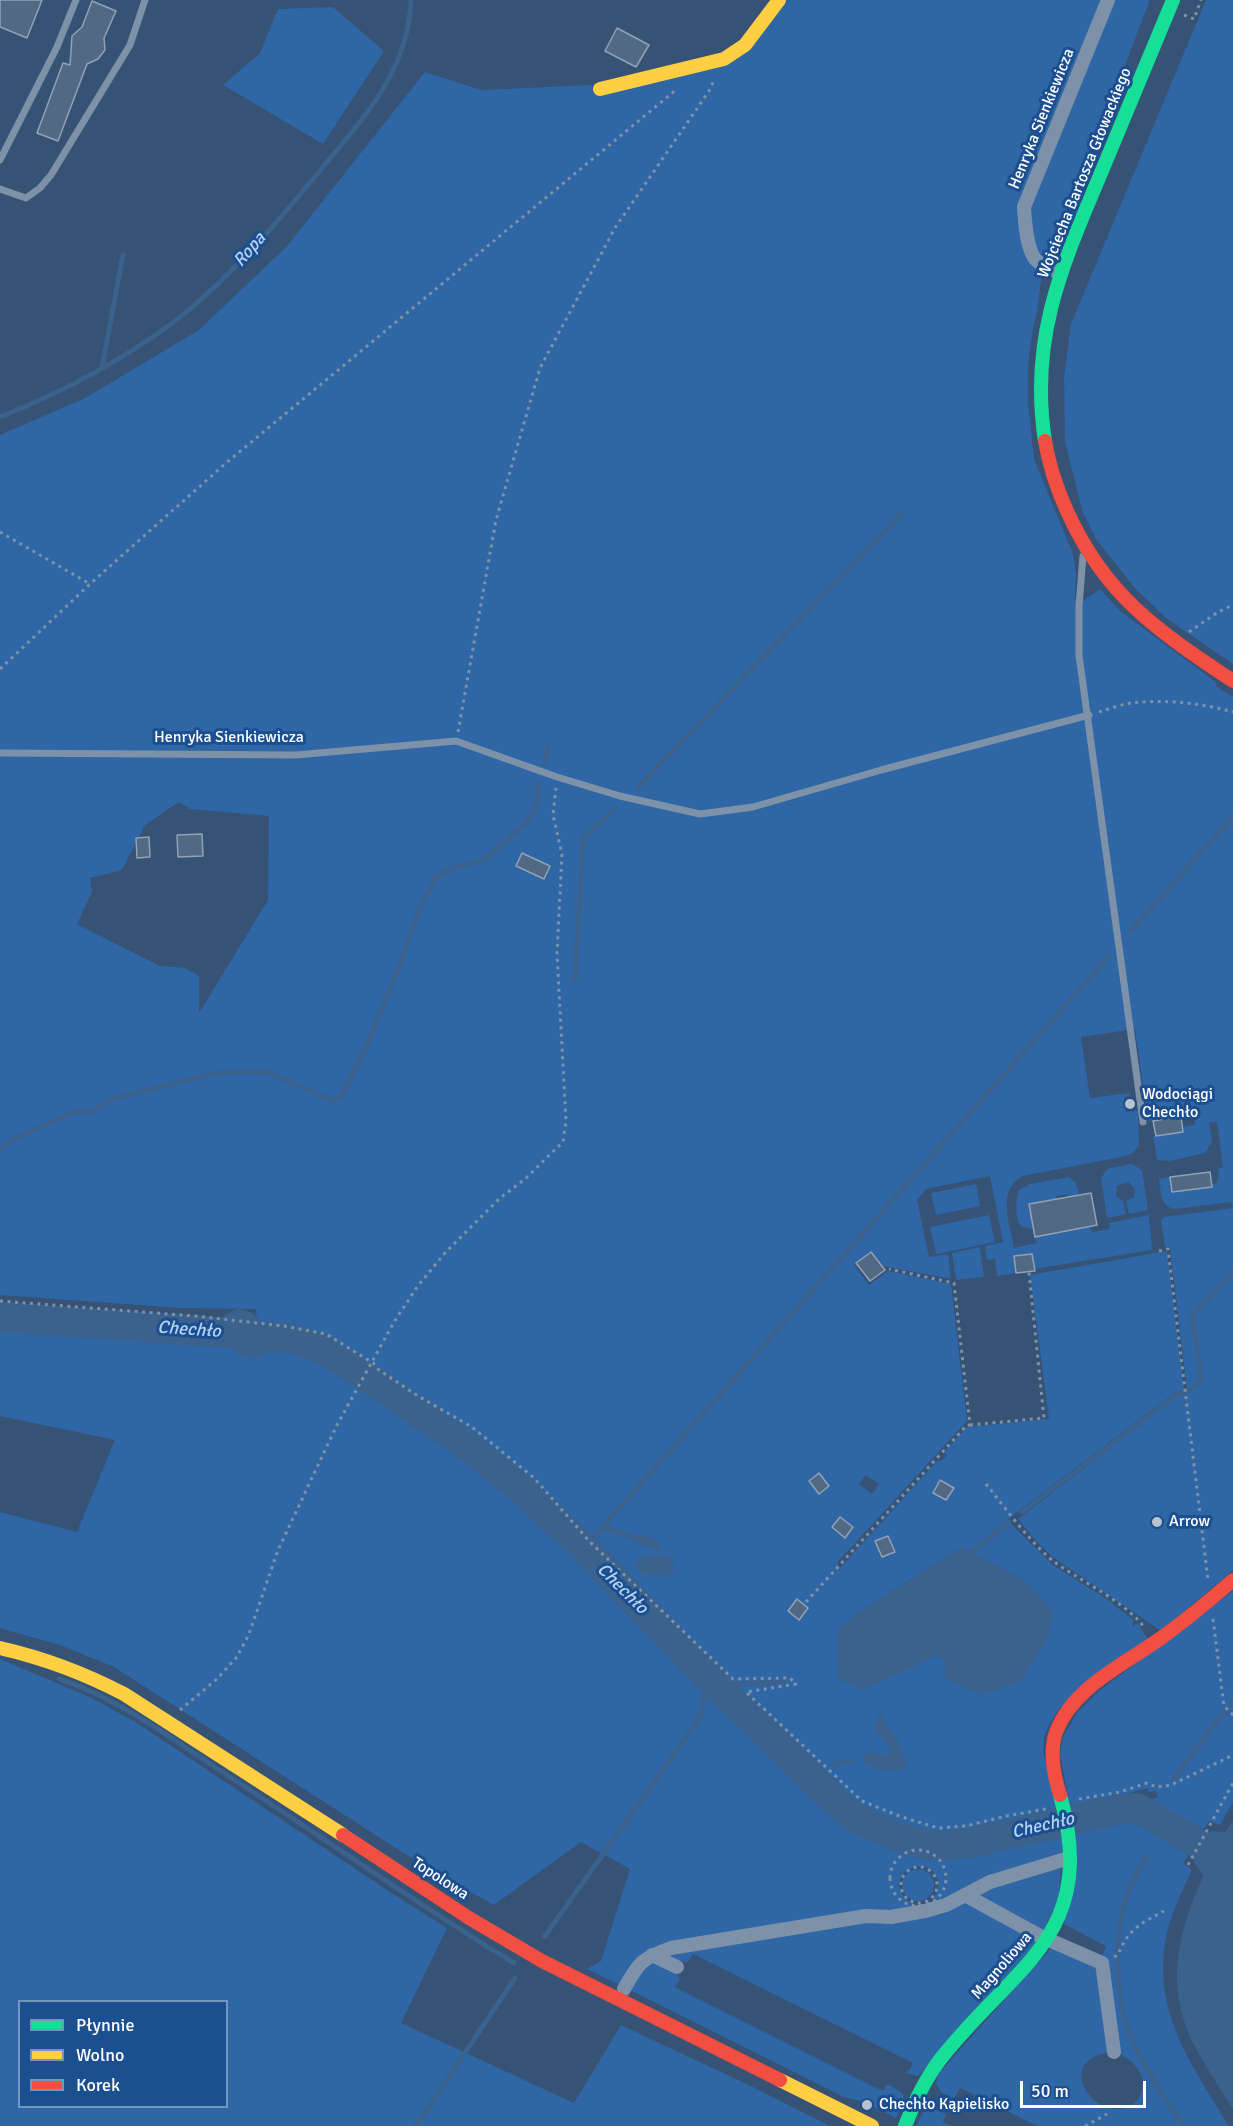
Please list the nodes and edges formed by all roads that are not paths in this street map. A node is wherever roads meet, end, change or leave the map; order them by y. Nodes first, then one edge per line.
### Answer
1 (76, 0) edge
2 (145, 0) edge
3 (779, 0) edge
4 (1108, 0) edge
5 (1171, 5) edge
6 (600, 89) dead end
7 (0, 160) edge
8 (0, 189) edge
9 (1060, 273) junction
10 (1084, 547) junction
11 (1233, 681) edge
12 (1089, 715) junction
13 (0, 753) edge
14 (1143, 1122) dead end
15 (1233, 1580) edge
16 (0, 1648) edge
17 (1069, 1858) junction
18 (965, 1895) junction
19 (1048, 1939) junction
20 (652, 1955) junction
21 (677, 1967) dead end
22 (624, 1989) dead end
23 (1114, 2052) dead end
24 (872, 2126) edge
25 (905, 2126) edge

1 - 7 lane
2 - 8 lane
3 - 6 street
4 - 9 street, Henryka Sienkiewicza
5 - 9 street, Wojciecha Bartosza Głowackiego
9 - 10 street, Wojciecha Bartosza Głowackiego
10 - 11 street, Wojciecha Bartosza Głowackiego
10 - 12 lane
12 - 13 lane, Henryka Sienkiewicza
12 - 14 lane
15 - 17 street, Magnoliowa
16 - 24 street, Topolowa
17 - 18 street
17 - 19 street, Magnoliowa
18 - 19 street
18 - 20 street
19 - 23 street
19 - 25 street, Magnoliowa
20 - 21 street
20 - 22 street

